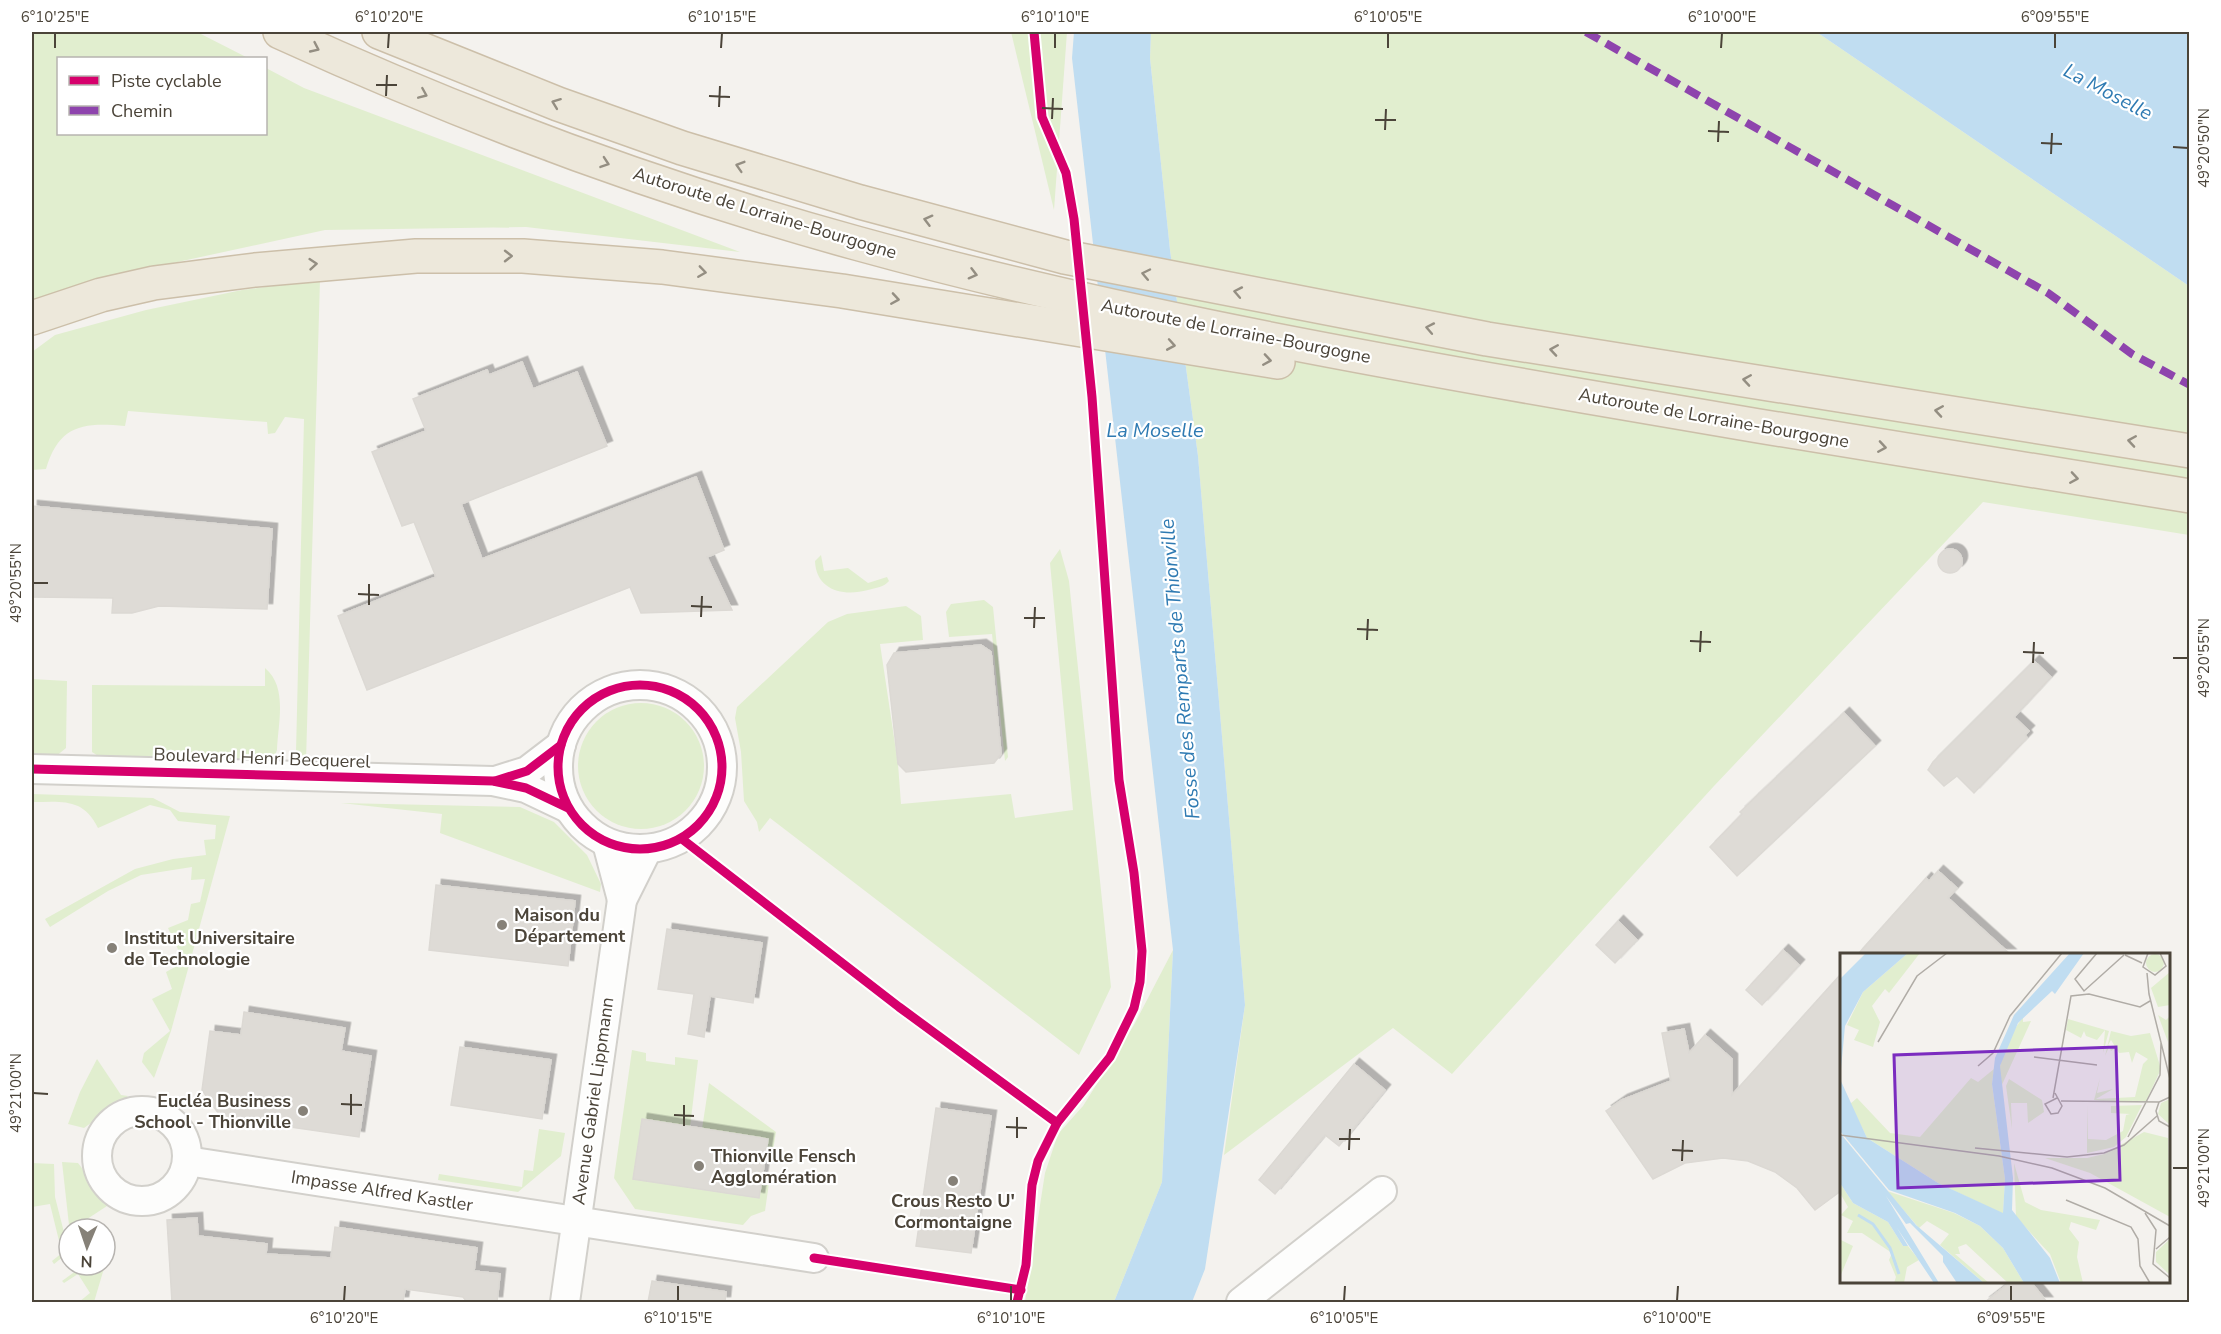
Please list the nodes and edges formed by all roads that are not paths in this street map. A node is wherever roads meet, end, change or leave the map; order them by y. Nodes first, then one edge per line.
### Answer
1 (280, 32) edge
2 (379, 32) edge
3 (255, 270) junction
4 (1072, 313) junction
5 (32, 318) edge
6 (32, 339) edge
7 (2190, 451) edge
8 (2190, 496) edge
9 (561, 745) junction
10 (32, 769) edge
11 (492, 782) junction
12 (568, 808) junction
13 (607, 843) junction
14 (647, 850) junction
15 (622, 900) junction
16 (187, 1161) dead end
17 (1382, 1191) dead end
18 (576, 1221) junction
19 (814, 1258) dead end
20 (565, 1302) edge
21 (1241, 1302) edge

1 -> 4 highway, Autoroute de Lorraine-Bourgogne
7 -> 2 highway, Autoroute de Lorraine-Bourgogne
3 -> 4 highway
3 - 5 highway
3 - 6 highway
4 -> 8 highway, Autoroute de Lorraine-Bourgogne
9 - 11 street, Boulevard Henri Becquerel
9 - 12 street
9 - 14 street
10 - 11 street, Boulevard Henri Becquerel
11 - 12 street, Boulevard Henri Becquerel
12 - 13 street
13 - 14 street
13 - 15 street, Avenue Gabriel Lippmann
14 - 15 street, Avenue Gabriel Lippmann
15 - 18 street, Avenue Gabriel Lippmann
16 - 18 street, Impasse Alfred Kastler
17 - 21 street
18 - 19 street, Impasse Alfred Kastler
18 - 20 street, Avenue Gabriel Lippmann

